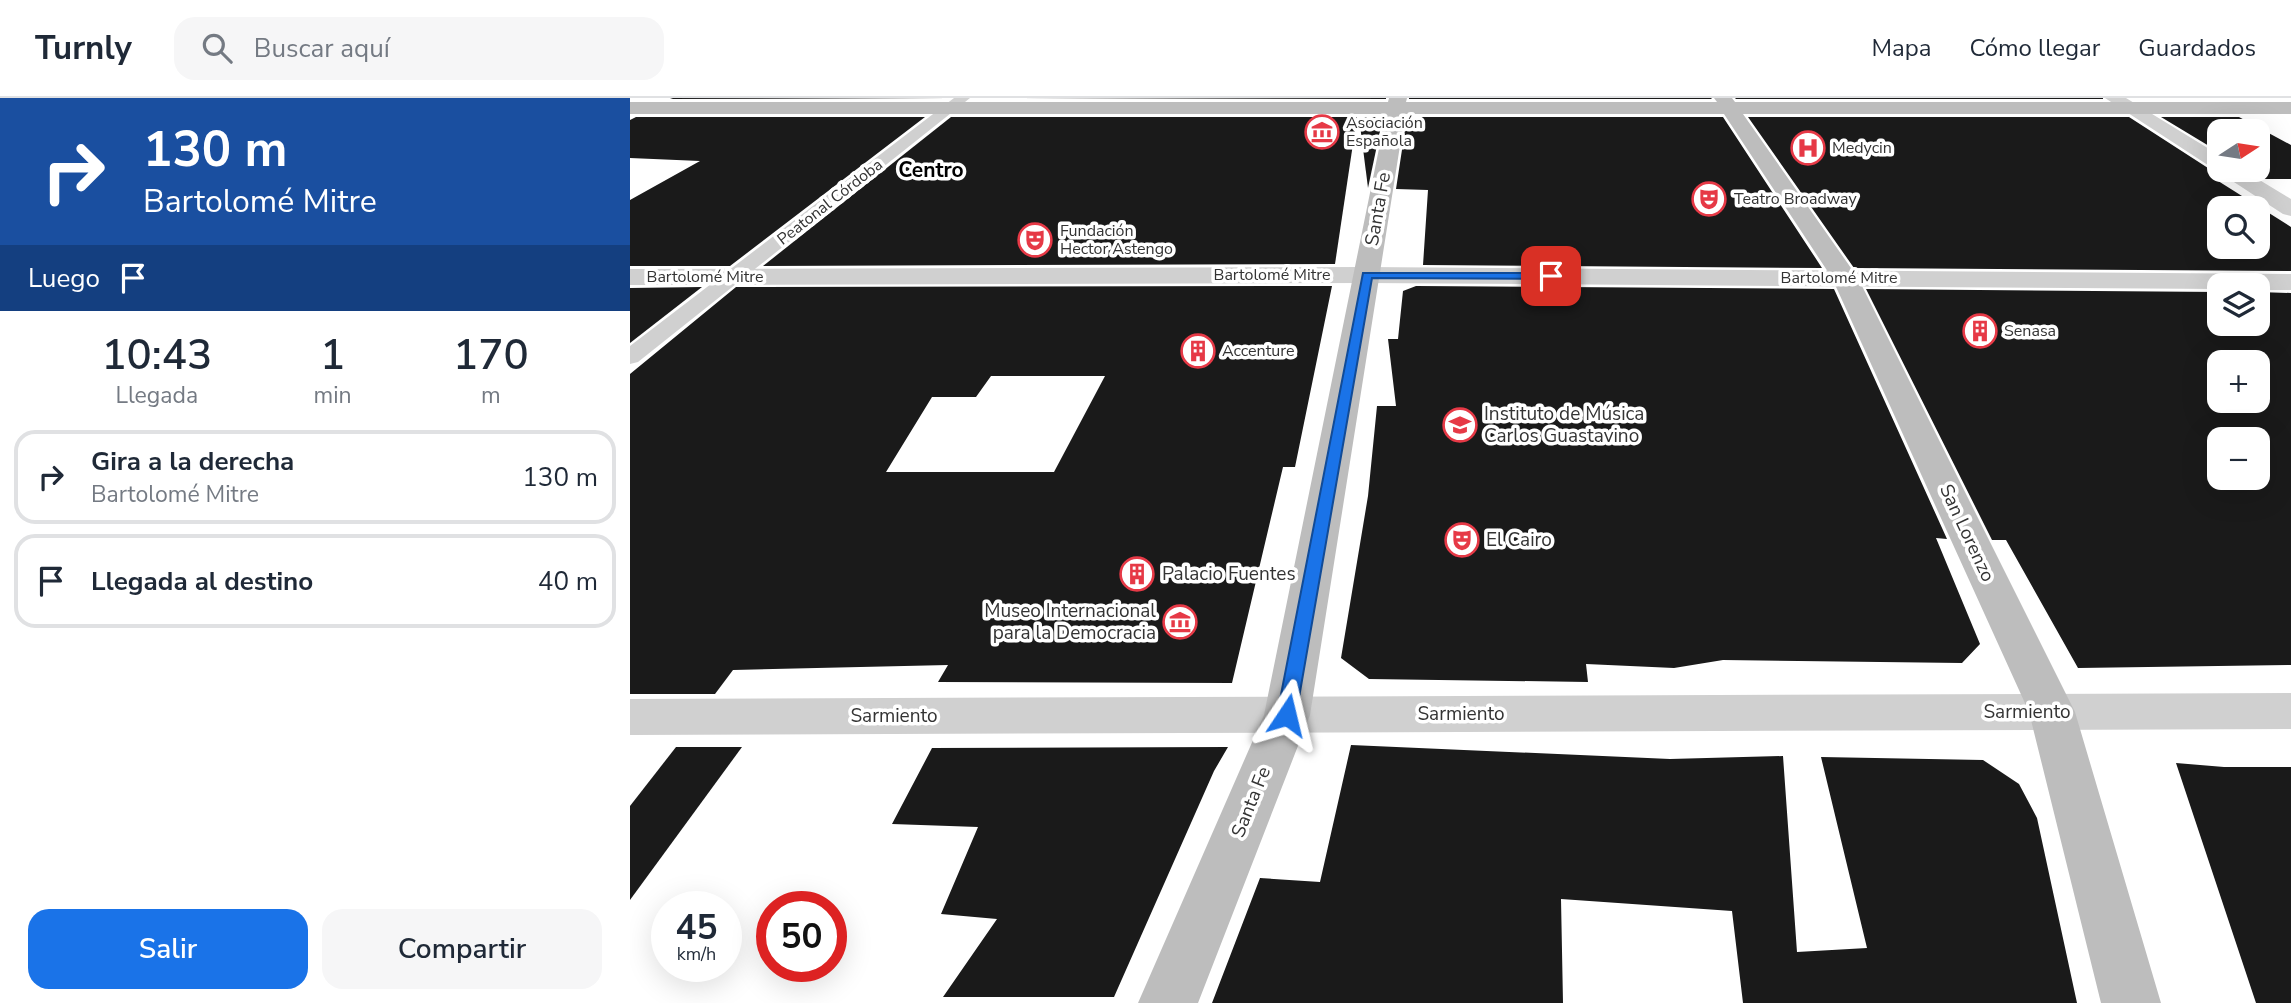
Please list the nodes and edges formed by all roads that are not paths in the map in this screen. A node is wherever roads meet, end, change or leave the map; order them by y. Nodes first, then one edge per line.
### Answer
1 (1397, 102) edge
2 (957, 103) edge
3 (1726, 103) edge
4 (2122, 103) edge
5 (630, 108) edge
6 (2291, 108) edge
7 (2207, 156) edge
8 (2248, 182) edge
9 (2291, 209) edge
10 (1367, 275) junction
11 (736, 276) junction
12 (630, 277) edge
13 (1845, 278) junction
14 (2291, 282) edge
15 (630, 357) edge
16 (2291, 711) edge
17 (2052, 712) junction
18 (1287, 715) junction
19 (630, 717) edge
20 (1168, 1003) edge
21 (2131, 1003) edge

1 - 2 main road
1 - 3 main road
1 - 10 main road, Santa Fe
2 - 5 main road
2 - 11 street, Peatonal Córdoba
3 - 4 main road
3 - 13 main road, San Lorenzo
4 - 6 main road
4 - 7 street
8 - 9 street
10 - 11 street, Bartolomé Mitre
10 - 13 street, Bartolomé Mitre
10 - 18 main road, Santa Fe
11 - 12 street, Bartolomé Mitre
11 - 15 street, Peatonal Córdoba
13 - 14 street, Bartolomé Mitre
13 - 17 main road, San Lorenzo
16 - 17 street, Sarmiento
17 - 18 street, Sarmiento
17 - 21 main road, San Lorenzo
18 - 19 street, Sarmiento
18 - 20 main road, Santa Fe

